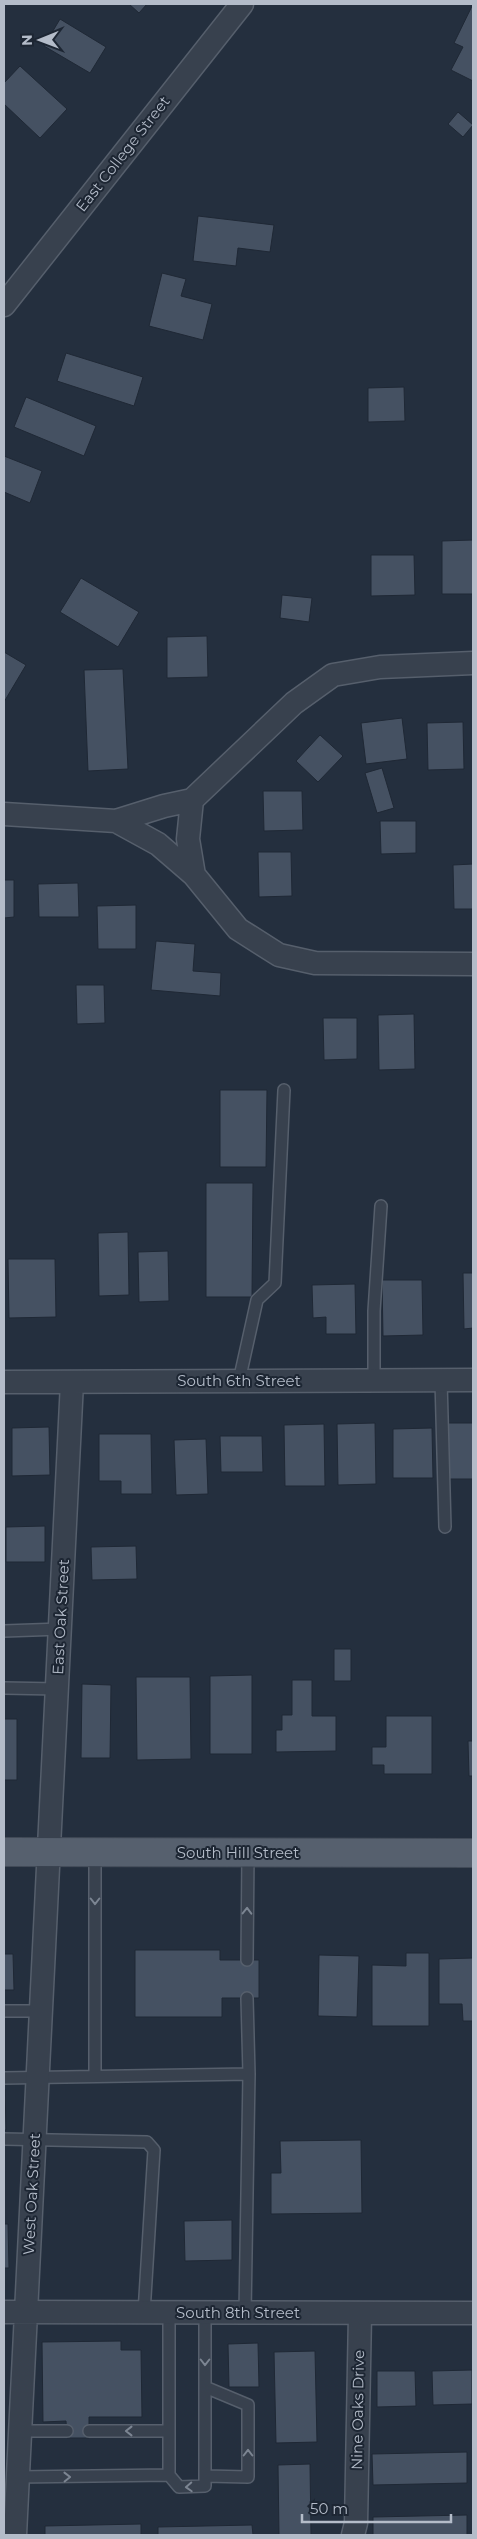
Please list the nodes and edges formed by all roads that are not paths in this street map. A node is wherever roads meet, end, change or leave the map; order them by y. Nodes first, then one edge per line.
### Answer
1 (242, 4) edge
2 (4, 305) edge
3 (473, 663) edge
4 (192, 800) junction
5 (4, 814) edge
6 (116, 821) junction
7 (194, 875) junction
8 (473, 964) edge
9 (284, 1090) dead end
10 (381, 1206) dead end
11 (441, 1380) junction
12 (473, 1380) edge
13 (374, 1381) junction
14 (4, 1382) edge
15 (72, 1382) junction
16 (239, 1382) junction
17 (445, 1527) dead end
18 (60, 1629) junction
19 (4, 1631) edge
20 (4, 1688) edge
21 (58, 1689) junction
22 (4, 1852) edge
23 (50, 1852) junction
24 (95, 1852) junction
25 (248, 1853) junction
26 (473, 1853) edge
27 (246, 1960) dead end
28 (247, 1998) dead end
29 (4, 2011) edge
30 (42, 2011) junction
31 (248, 2074) junction
32 (95, 2076) junction
33 (38, 2077) junction
34 (4, 2078) edge
35 (35, 2138) junction
36 (4, 2139) edge
37 (4, 2312) edge
38 (26, 2312) junction
39 (144, 2313) junction
40 (168, 2313) junction
41 (205, 2313) junction
42 (246, 2313) junction
43 (473, 2313) edge
44 (360, 2314) junction
45 (205, 2387) junction
46 (67, 2430) dead end
47 (20, 2431) junction
48 (89, 2431) dead end
49 (169, 2431) junction
50 (169, 2475) junction
51 (206, 2476) junction
52 (18, 2477) junction
53 (15, 2535) edge
54 (353, 2535) edge

1 - 2 street, East College Street
3 - 4 street
4 - 6 street
4 - 7 street
5 - 6 street
6 - 7 street
7 - 8 street
9 - 16 lane
10 - 13 lane
11 - 12 street, South 6th Street
11 - 13 street, South 6th Street
11 - 17 lane
13 - 16 street, South 6th Street
14 - 15 street, South 6th Street
15 - 16 street, South 6th Street
15 - 18 street, East Oak Street
18 - 19 lane
18 - 21 street, East Oak Street
20 - 21 lane
21 - 23 street, East Oak Street
22 - 23 main road, South Hill Street
23 - 24 main road, South Hill Street
23 - 30 street, West Oak Street
24 - 25 main road, South Hill Street
24 -> 32 lane
25 - 26 main road, South Hill Street
27 -> 25 lane
28 - 31 lane
29 - 30 lane
30 - 33 street, West Oak Street
31 - 32 lane
31 - 42 lane
32 - 33 lane
33 - 34 lane
33 - 35 street, West Oak Street
35 - 36 lane
35 - 38 street, West Oak Street
35 - 39 lane
37 - 38 street, South 8th Street
38 - 39 street, South 8th Street
38 - 47 street, West Oak Street
39 - 40 street, South 8th Street
40 - 41 street, South 8th Street
40 - 49 lane
41 - 42 street, South 8th Street
41 -> 45 lane
42 - 44 street, South 8th Street
43 - 44 street, South 8th Street
44 - 54 street, Nine Oaks Drive
45 - 51 lane
51 -> 45 lane
46 - 47 lane
47 - 52 street, West Oak Street
49 -> 48 lane
49 - 50 lane
51 -> 50 lane
52 -> 50 lane
52 - 53 street, West Oak Street

